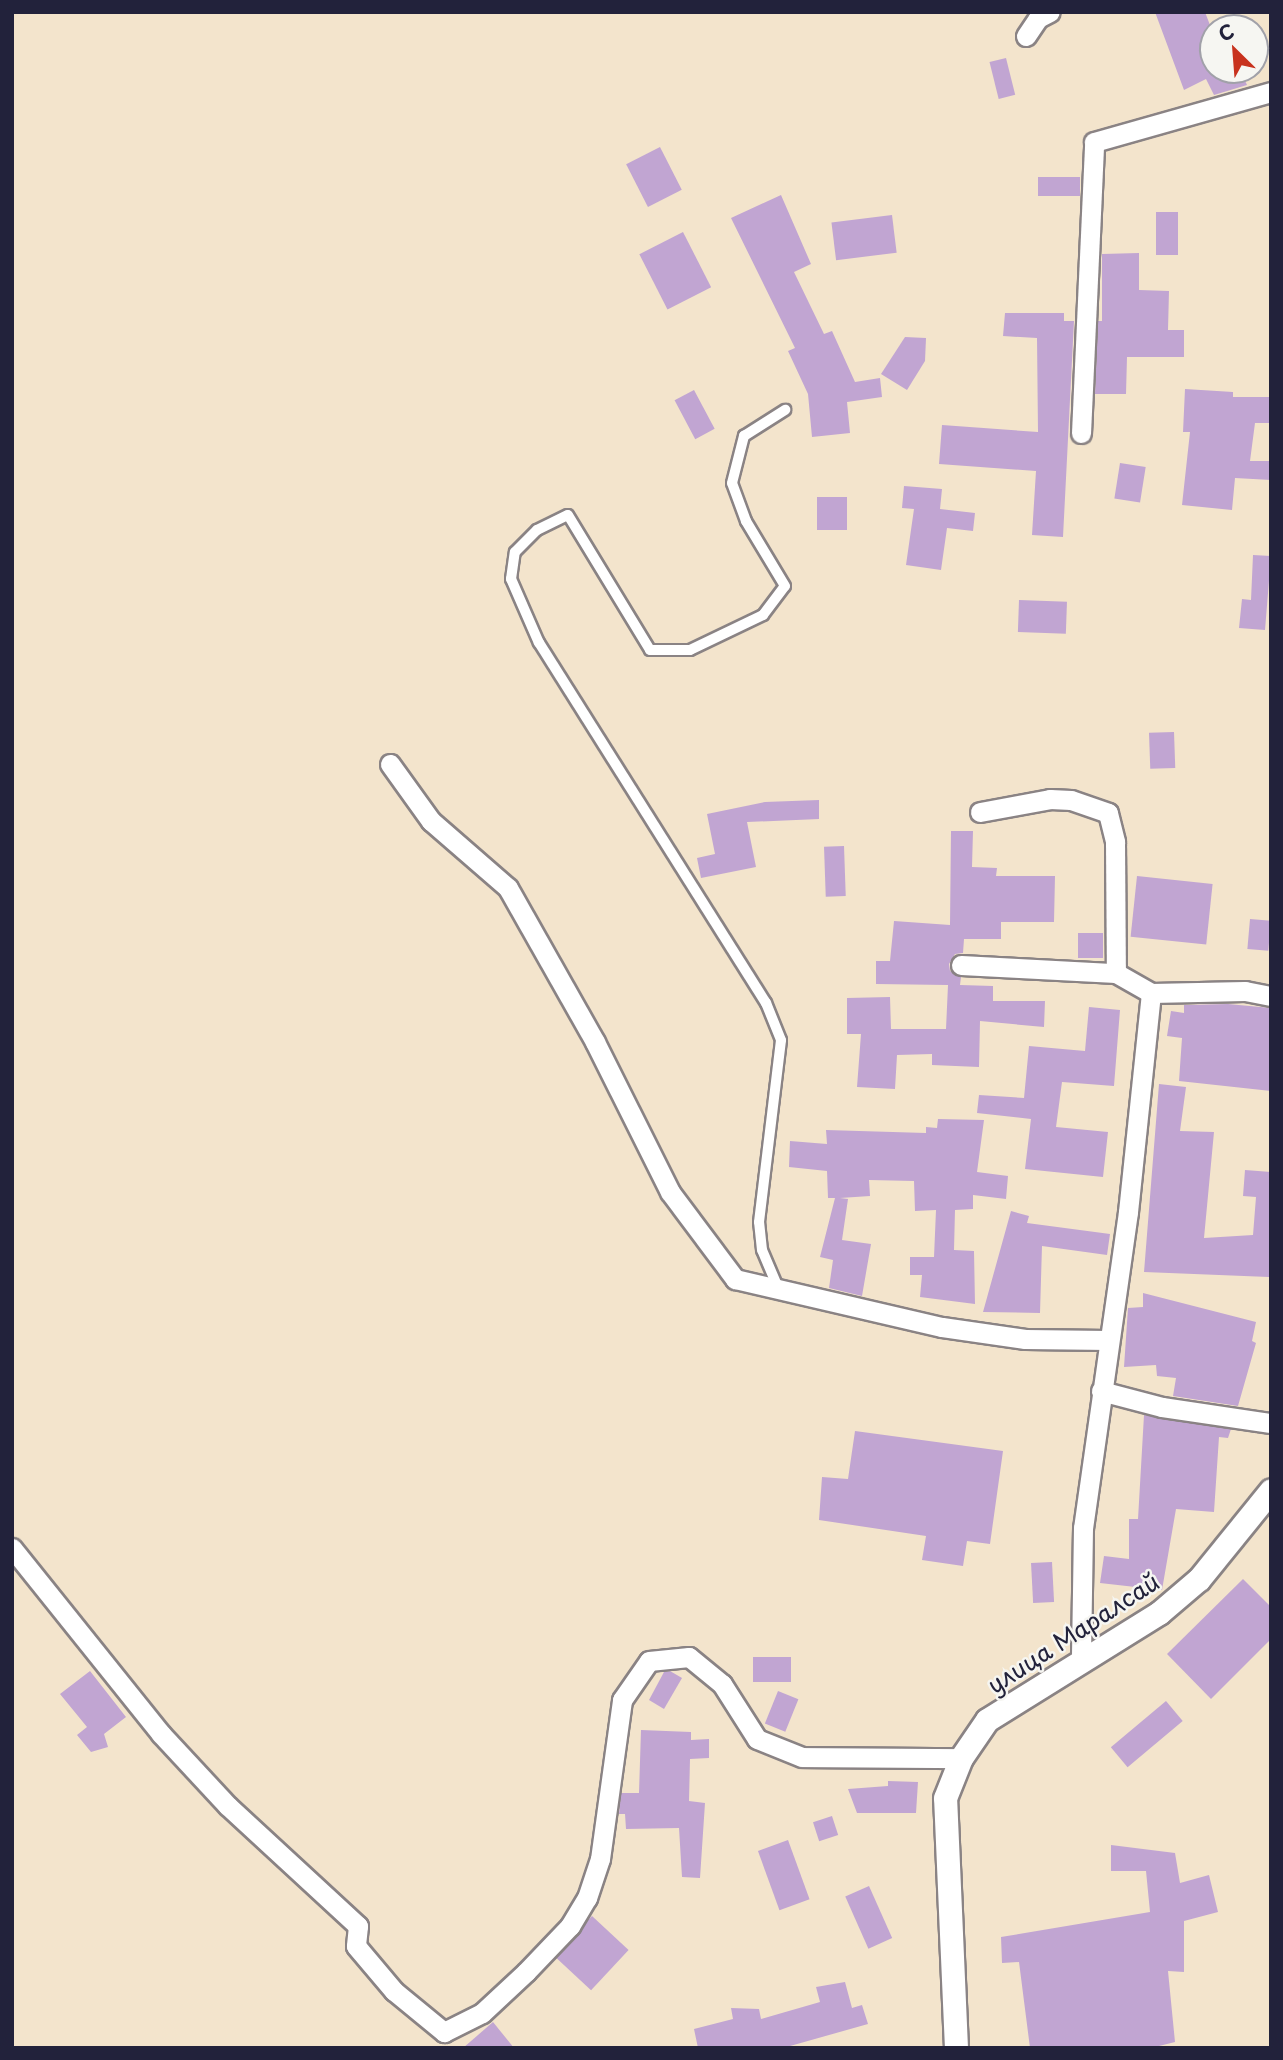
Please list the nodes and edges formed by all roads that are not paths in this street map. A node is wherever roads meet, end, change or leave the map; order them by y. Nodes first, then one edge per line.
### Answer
1 (1050, 12) edge
2 (1026, 36) dead end
3 (1271, 92) edge
4 (785, 410) dead end
5 (1081, 433) dead end
6 (390, 764) dead end
7 (980, 812) dead end
8 (961, 965) dead end
9 (1116, 973) junction
10 (1151, 993) junction
11 (1271, 996) edge
12 (779, 1291) junction
13 (1108, 1340) junction
14 (1101, 1391) junction
15 (1271, 1423) edge
16 (1271, 1490) edge
17 (12, 1548) edge
18 (1081, 1661) junction
19 (961, 1758) junction
20 (956, 2048) edge

1 - 2 street
3 - 5 street
4 - 12 lane
6 - 12 street
7 - 9 street
8 - 9 street
9 - 10 street
10 - 11 street
10 - 13 street
12 - 13 street
13 - 14 street
14 - 15 street
14 - 18 street
16 - 18 street, улица Маралсай
17 - 19 street
18 - 19 street, улица Маралсай
19 - 20 street, улица Маралсай

